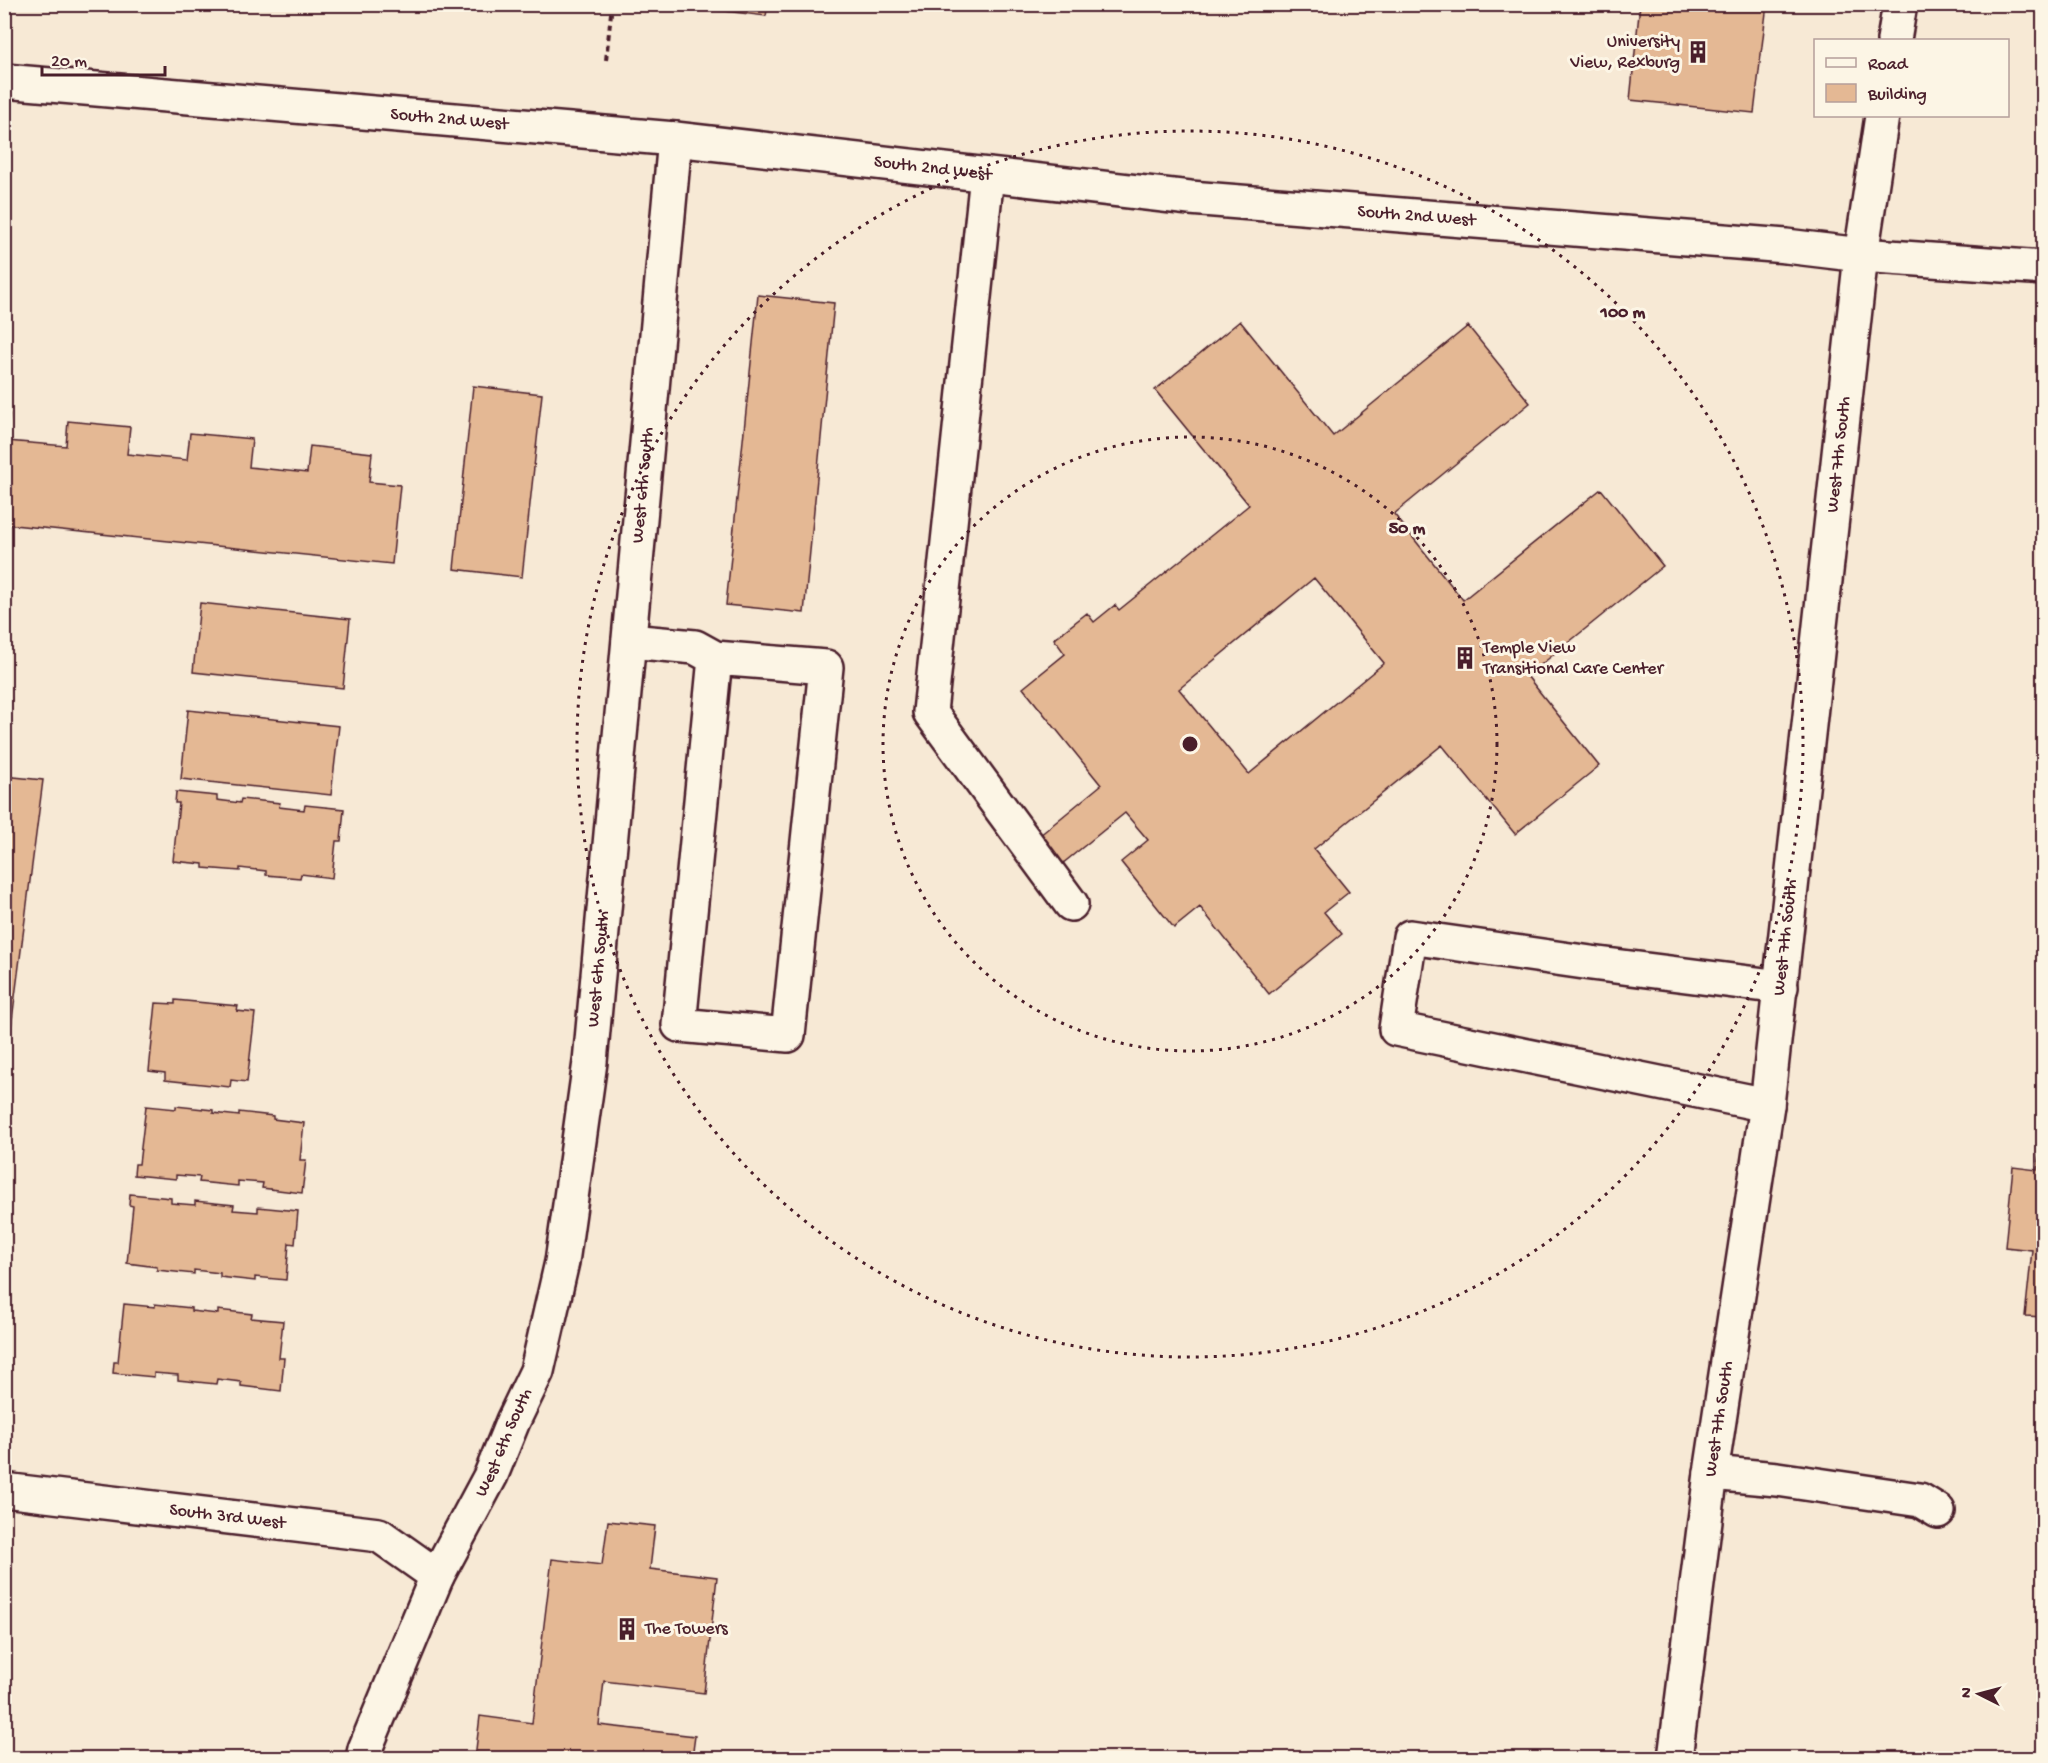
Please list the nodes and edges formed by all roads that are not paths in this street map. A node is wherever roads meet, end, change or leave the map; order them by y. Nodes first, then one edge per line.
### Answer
1 (1900, 4) edge
2 (1894, 39) edge
3 (4, 81) edge
4 (1882, 117) edge
5 (675, 139) junction
6 (987, 175) junction
7 (1861, 255) junction
8 (2043, 268) edge
9 (629, 641) junction
10 (715, 658) junction
11 (1071, 904) dead end
12 (1781, 987) junction
13 (1767, 1105) junction
14 (1711, 1473) junction
15 (4, 1490) edge
16 (1938, 1511) dead end
17 (437, 1576) junction
18 (363, 1758) edge
19 (1675, 1758) edge

1 - 2 main road
3 - 5 main road, South 2nd West
4 - 7 main road, West 7th South
5 - 6 main road, South 2nd West
5 - 9 main road, West 6th South
6 - 7 main road, South 2nd West
6 - 11 main road
7 - 8 main road, South 2nd West
7 - 12 main road, West 7th South
9 - 10 main road
9 - 17 main road, West 6th South
10 - 10 main road
12 - 13 main road, West 7th South
12 - 13 main road
13 - 14 main road, West 7th South
14 - 16 main road
14 - 19 main road, West 7th South
15 - 17 main road, South 3rd West
17 - 18 main road, West 6th South

